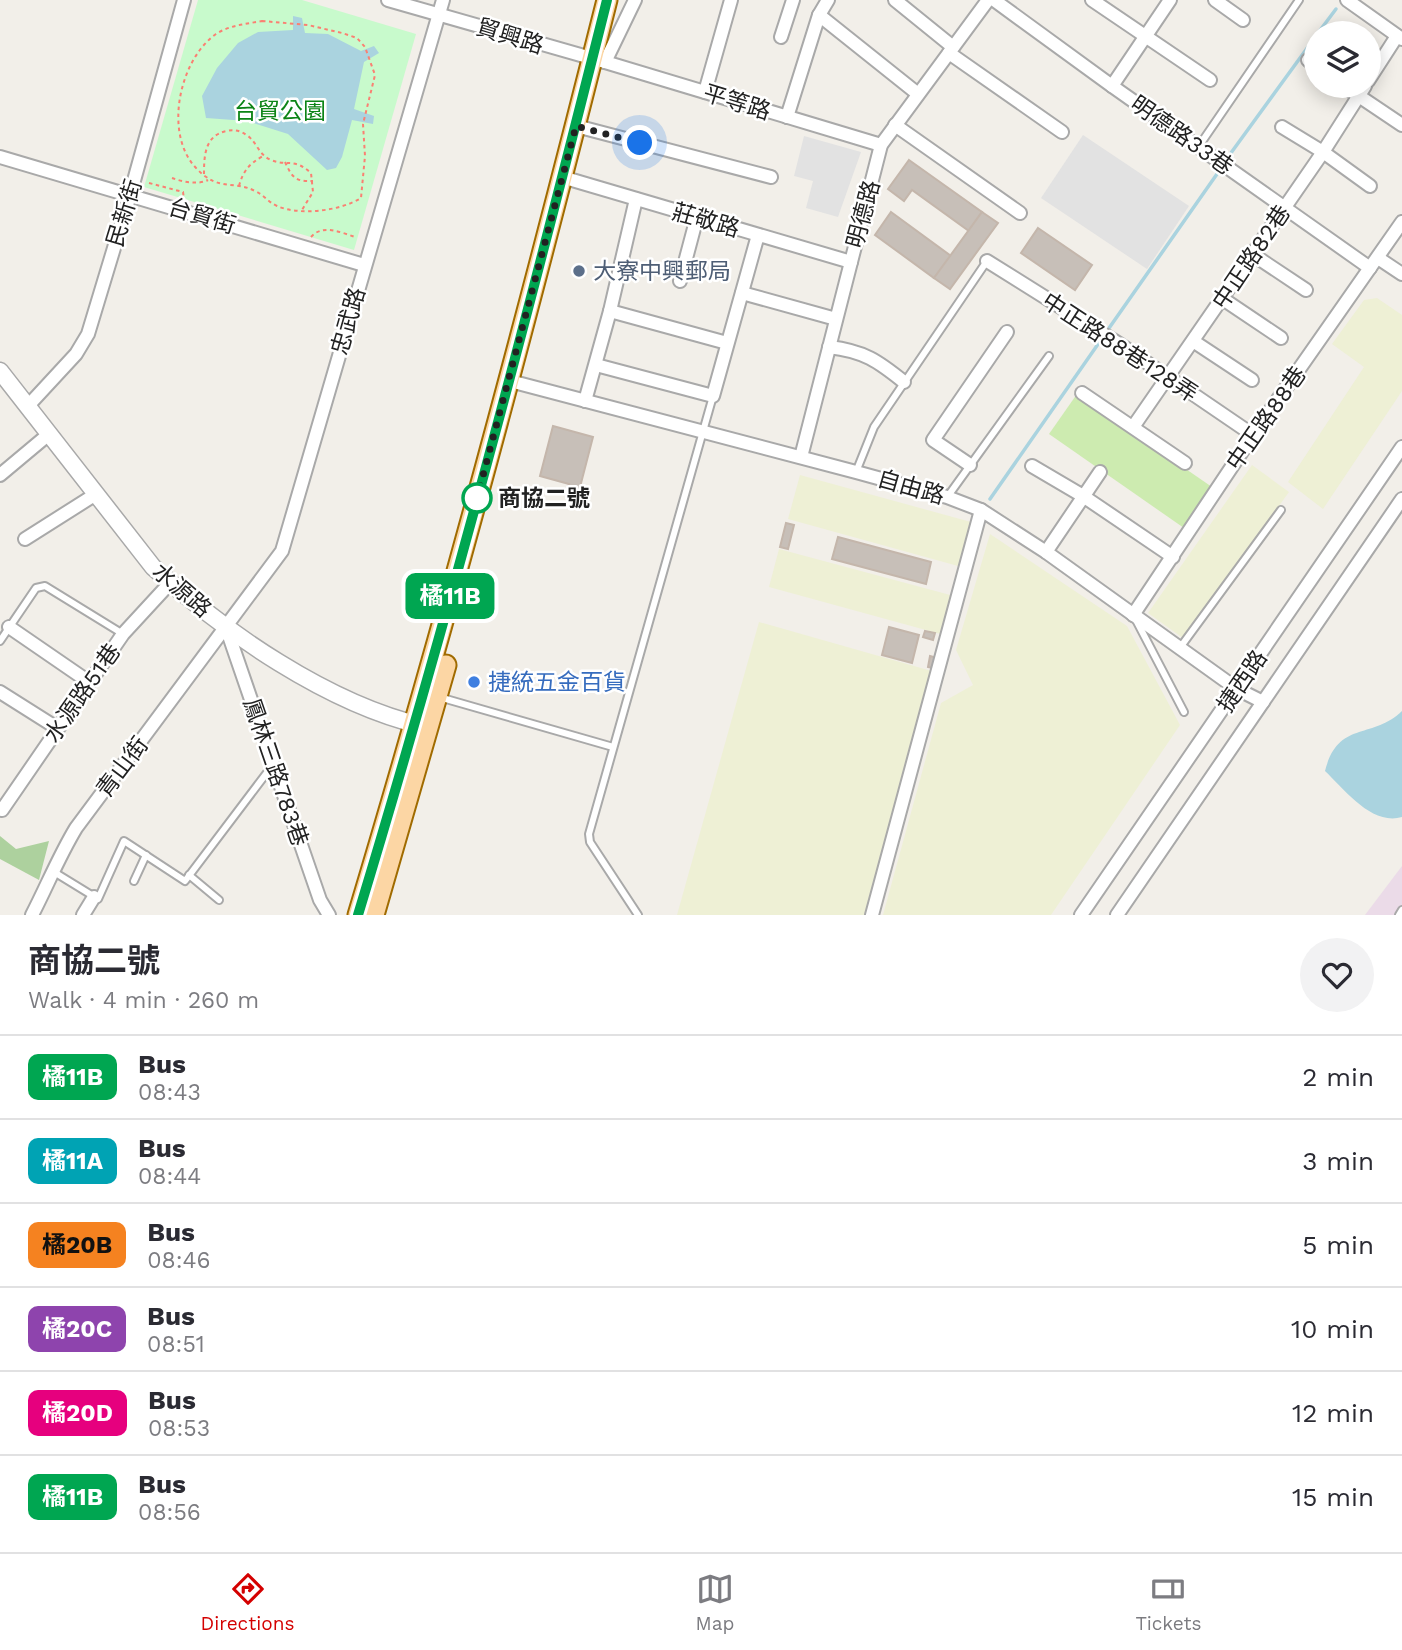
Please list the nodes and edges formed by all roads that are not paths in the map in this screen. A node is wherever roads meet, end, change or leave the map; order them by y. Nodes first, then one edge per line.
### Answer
1 (184, 0) edge
2 (388, 0) edge
3 (443, 0) edge
4 (607, 0) edge
5 (620, 0) edge
6 (635, 0) edge
7 (732, 0) edge
8 (793, 0) edge
9 (828, 0) edge
10 (895, 0) edge
11 (994, 0) edge
12 (1092, 0) edge
13 (1170, 0) edge
14 (1215, 0) edge
15 (1299, 0) edge
16 (1354, 2) edge
17 (981, 3) edge
18 (438, 15) junction
19 (819, 15) junction
20 (1243, 20) dead end
21 (781, 37) dead end
22 (1144, 37) junction
23 (1400, 37) edge
24 (951, 50) junction
25 (598, 61) junction
26 (1381, 63) edge
27 (1210, 80) dead end
28 (1112, 86) junction
29 (705, 92) junction
30 (918, 94) junction
31 (1358, 98) edge
32 (1370, 98) edge
33 (788, 117) junction
34 (895, 125) junction
35 (1402, 125) edge
36 (582, 127) junction
37 (1282, 127) dead end
38 (1062, 132) dead end
39 (881, 145) junction
40 (1199, 146) junction
41 (1323, 152) junction
42 (0, 157) edge
43 (771, 177) dead end
44 (568, 179) junction
45 (1370, 186) dead end
46 (130, 195) junction
47 (636, 199) junction
48 (1286, 207) junction
49 (1020, 213) dead end
50 (697, 217) junction
51 (1402, 222) edge
52 (758, 235) junction
53 (1252, 254) junction
54 (987, 261) joint
55 (851, 262) junction
56 (1374, 263) junction
57 (364, 265) junction
58 (1402, 274) edge
59 (680, 281) dead end
60 (1306, 290) dead end
61 (742, 293) junction
62 (1223, 299) junction
63 (610, 311) junction
64 (836, 319) junction
65 (1007, 332) dead end
66 (1281, 338) dead end
67 (1193, 341) junction
68 (727, 343) junction
69 (829, 347) junction
70 (1049, 356) dead end
71 (596, 365) junction
72 (0, 371) edge
73 (1168, 377) junction
74 (1252, 380) dead end
75 (904, 382) junction
76 (516, 383) junction
77 (1082, 393) dead end
78 (713, 396) junction
79 (585, 401) junction
80 (27, 407) junction
81 (1133, 427) junction
82 (703, 432) junction
83 (49, 434) junction
84 (1253, 435) junction
85 (1402, 447) edge
86 (801, 457) junction
87 (1185, 463) dead end
88 (970, 465) junction
89 (1032, 466) dead end
90 (856, 472) junction
91 (1100, 472) dead end
92 (0, 475) edge
93 (96, 494) junction
94 (1083, 496) junction
95 (947, 497) junction
96 (1402, 499) edge
97 (981, 509) junction
98 (1281, 510) dead end
99 (25, 539) dead end
100 (1046, 552) junction
101 (1173, 557) junction
102 (170, 583) junction
103 (1133, 615) junction
104 (9, 627) junction
105 (226, 627) junction
106 (123, 634) junction
107 (0, 641) edge
108 (1179, 649) junction
109 (89, 682) junction
110 (1237, 689) junction
111 (0, 692) edge
112 (437, 696) junction
113 (1263, 702) junction
114 (1184, 712) dead end
115 (422, 725) junction
116 (57, 728) junction
117 (613, 747) junction
118 (274, 765) junction
119 (1, 809) edge
120 (146, 855) junction
121 (54, 872) junction
122 (189, 875) junction
123 (134, 881) dead end
124 (94, 897) junction
125 (219, 900) dead end
126 (1402, 910) edge
127 (32, 915) edge
128 (83, 915) edge
129 (329, 915) edge
130 (358, 915) edge
131 (374, 915) edge
132 (638, 915) edge
133 (872, 915) edge
134 (1082, 915) edge
135 (1116, 915) edge
136 (1399, 915) edge

1 - 46 street, 民新街
2 - 18 street, 貿興路
3 - 18 street, 忠武路
4 - 25 main road
5 - 25 main road
6 - 25 street
7 - 29 street
8 - 21 street
9 - 19 street
10 - 24 street
11 - 28 street, 明德路33巷
12 - 22 street
13 - 22 street
14 - 20 street
15 - 40 lane
16 - 23 street
17 - 24 street, 明德路
18 - 25 street, 貿興路
18 - 57 street, 忠武路
19 - 30 street
19 - 33 street
22 - 27 street
22 - 28 street
23 - 26 street
24 - 30 street, 明德路
24 - 38 street
25 - 29 street, 平等路
25 - 36 main road
28 - 40 street, 明德路33巷
29 - 33 street, 平等路
30 - 34 street, 明德路
31 - 41 street, 中正路82巷
32 - 35 street
33 - 39 street, 平等路
34 - 39 street, 明德路
34 - 49 street
36 - 43 street
36 - 44 main road
37 - 41 street
39 - 55 street, 明德路
40 - 48 street, 明德路33巷
41 - 45 street
41 - 48 street, 中正路82巷
42 - 46 street, 台貿街
44 - 47 street, 莊敬路
44 - 76 main road
46 - 57 street, 台貿街
46 - 80 street, 民新街
47 - 50 street, 莊敬路
47 - 63 street
48 - 53 street, 中正路82巷
48 - 56 street, 明德路33巷
50 - 52 street, 莊敬路
50 - 59 street
51 - 56 street, 中正路88巷
52 - 55 street, 莊敬路
52 - 61 street
53 - 60 street
53 - 62 street, 中正路82巷
54 - 73 street, 中正路88巷128弄
54 - 75 lane
55 - 64 street, 明德路
56 - 58 street, 明德路33巷
56 - 84 street, 中正路88巷
57 - 105 street, 忠武路
61 - 64 street
61 - 68 street
62 - 66 street
62 - 67 street, 中正路82巷
63 - 68 street
63 - 71 street
64 - 69 street, 明德路
65 - 88 street
67 - 73 street, 中正路82巷
67 - 74 street
68 - 78 street
69 - 75 street
69 - 86 street, 明德路
70 - 88 lane
71 - 78 street
71 - 79 street
72 - 80 street, 水源路
73 - 81 street, 中正路82巷
73 - 84 street, 中正路88巷128弄
75 - 90 lane
76 - 79 street, 自由路
76 - 112 main road
76 - 115 main road
77 - 81 street
78 - 82 lane
79 - 82 street, 自由路
80 - 83 street, 水源路
81 - 87 street
82 - 86 street, 自由路
82 - 117 lane
83 - 92 street
83 - 93 street, 水源路
84 - 101 street, 中正路88巷
85 - 110 street, 捷西路
86 - 90 street, 自由路
88 - 95 lane
89 - 94 street
90 - 95 street, 自由路
91 - 94 street
93 - 99 street
93 - 102 street, 水源路
94 - 100 street
94 - 101 street
95 - 97 street, 自由路
96 - 113 street, 捷西路
97 - 100 street, 自由路
97 - 133 street
98 - 108 lane
100 - 103 street, 自由路
101 - 103 street, 中正路88巷
102 - 105 street, 水源路
102 - 106 street, 水源路51巷
103 - 108 street, 自由路
103 - 114 lane
104 - 106 lane
104 - 107 lane
104 - 109 street
105 - 115 street, 水源路
105 - 118 street, 鳳林三路783巷
105 - 121 street, 青山街
106 - 109 street, 水源路51巷
108 - 110 street, 自由路
109 - 116 street, 水源路51巷
110 - 113 street, 自由路
110 - 134 street, 捷西路
111 - 116 street
112 - 115 main road
112 - 117 lane
113 - 135 street, 捷西路
115 - 130 main road
115 - 131 main road
116 - 119 street, 水源路51巷
117 - 132 lane
118 - 122 lane
118 - 129 street, 鳳林三路783巷
120 - 122 lane
120 - 123 lane
120 - 124 lane
121 - 124 lane
121 - 127 street, 青山街
122 - 125 lane
124 - 128 street
126 - 136 lane

